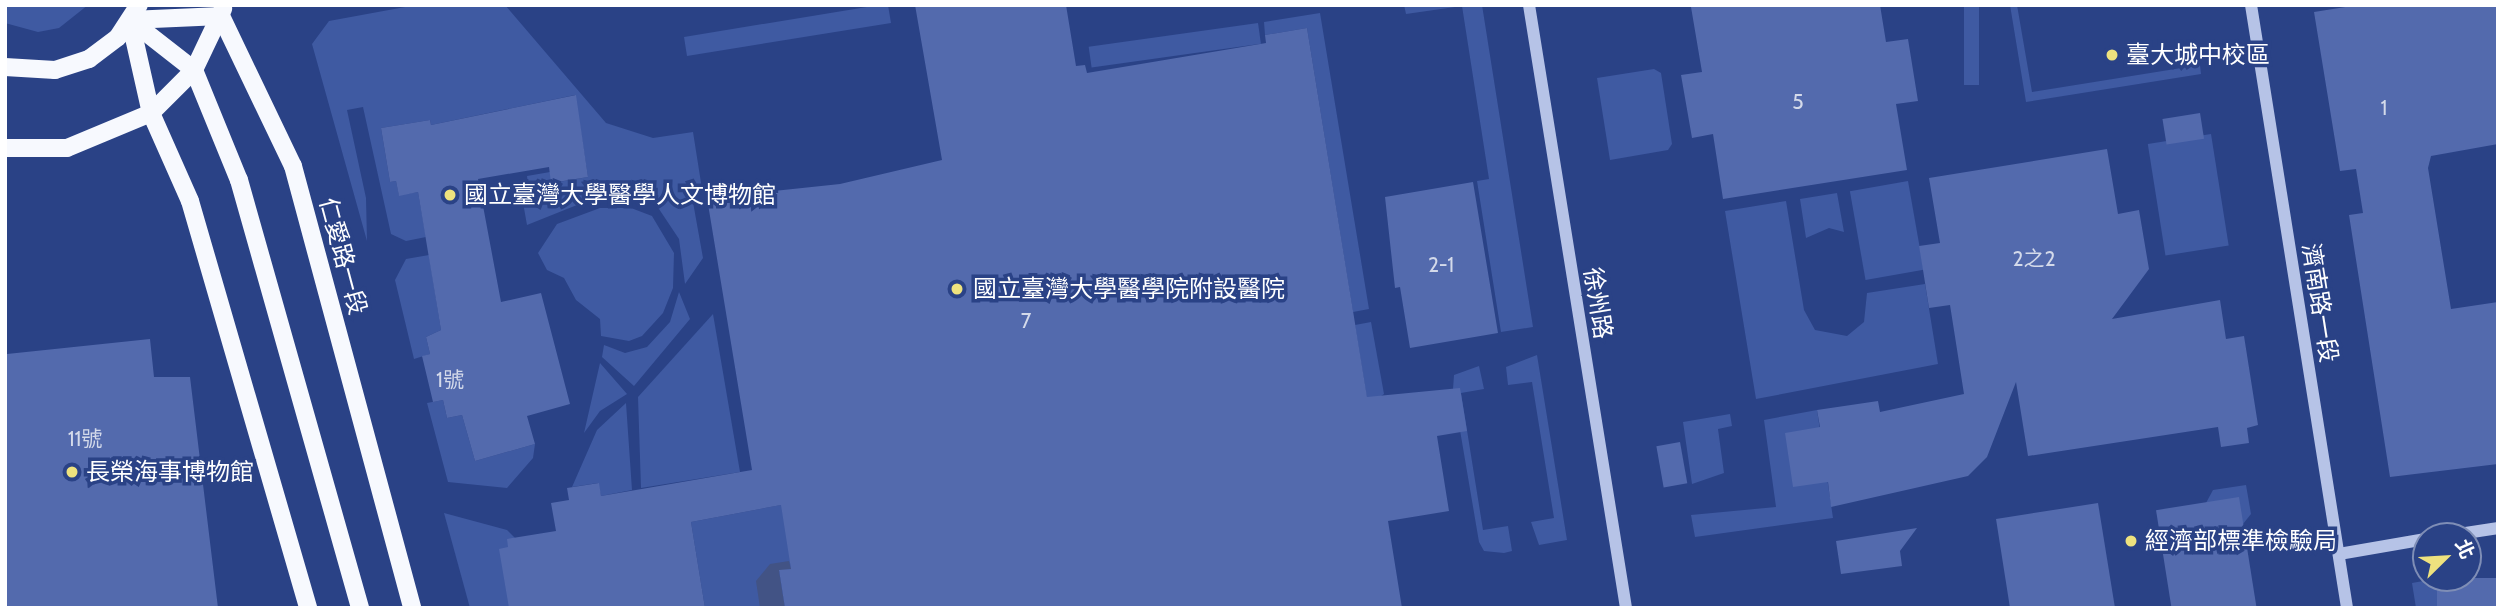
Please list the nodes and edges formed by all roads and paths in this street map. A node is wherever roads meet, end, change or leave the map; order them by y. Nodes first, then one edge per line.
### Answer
1 (1529, 5) edge
2 (2251, 5) edge
3 (222, 10) edge
4 (134, 12) edge
5 (5, 67) edge
6 (194, 70) junction
7 (151, 113) junction
8 (5, 148) edge
9 (2412, 541) edge
10 (2339, 554) junction
11 (308, 608) edge
12 (360, 608) edge
13 (412, 608) edge
14 (1626, 608) edge
15 (2347, 608) edge

1 - 14 street, 徐州路
2 - 10 street, 濟南路一段
3 - 4 main road
3 - 6 main road
3 - 13 main road, 仁愛路一段
4 - 5 main road
4 - 6 main road
4 - 7 main road
6 - 7 main road
6 - 12 main road
7 - 8 main road
7 - 11 main road
9 - 10 street
10 - 15 street, 濟南路一段

